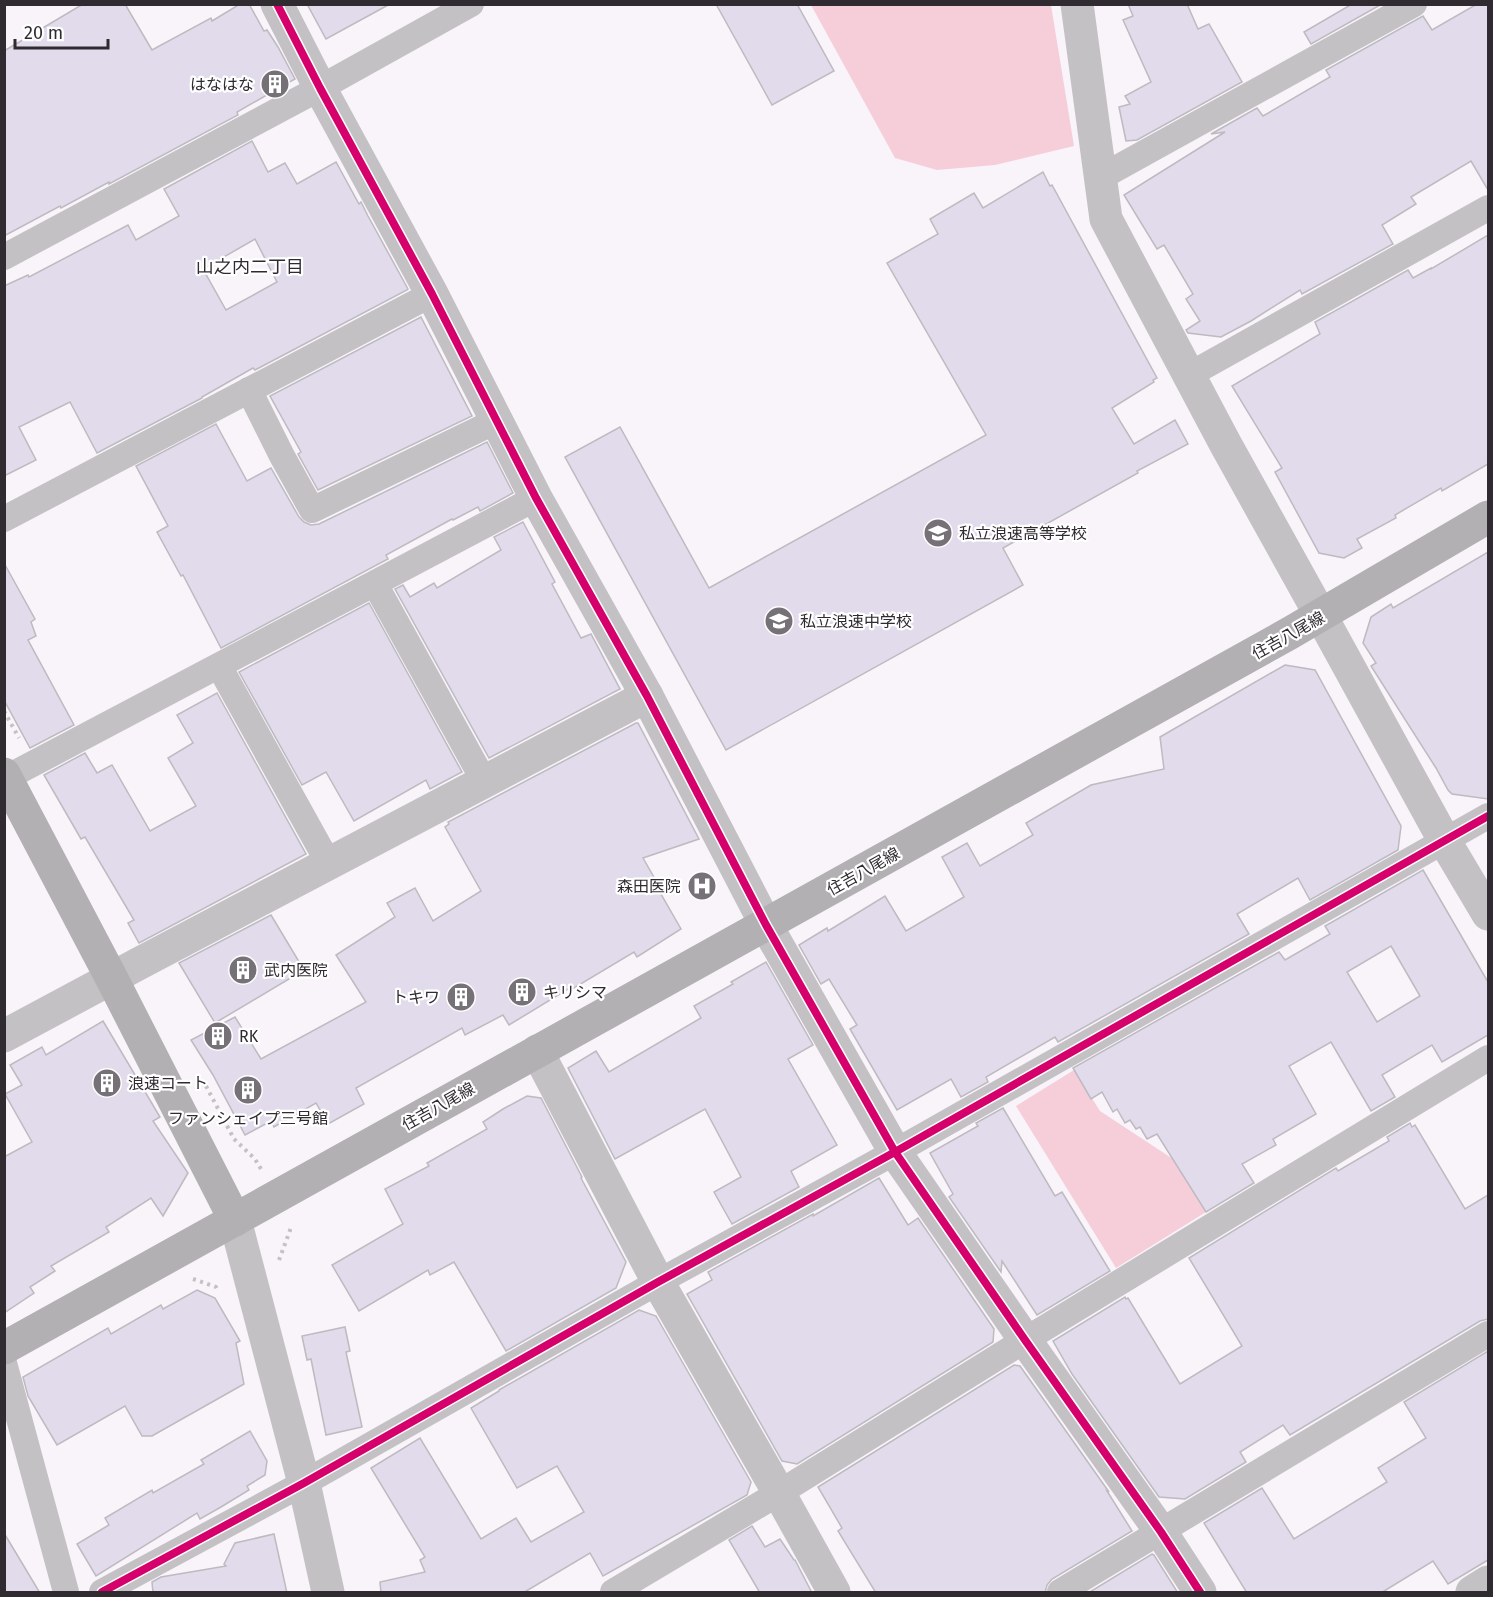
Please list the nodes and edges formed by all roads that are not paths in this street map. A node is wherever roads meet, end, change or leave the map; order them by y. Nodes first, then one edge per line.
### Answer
1 (276, 4) edge
2 (471, 4) edge
3 (1077, 4) edge
4 (1414, 4) edge
5 (320, 88) junction
6 (1101, 177) junction
7 (1488, 208) edge
8 (4, 257) edge
9 (432, 294) junction
10 (1189, 375) junction
11 (249, 390) junction
12 (496, 421) junction
13 (536, 498) junction
14 (1488, 518) edge
15 (4, 519) edge
16 (375, 584) junction
17 (1321, 616) junction
18 (219, 666) junction
19 (647, 696) junction
20 (5, 777) edge
21 (484, 781) junction
22 (1488, 816) edge
23 (1444, 840) junction
24 (328, 864) junction
25 (1488, 914) edge
26 (766, 925) junction
27 (112, 979) junction
28 (4, 1036) edge
29 (537, 1051) junction
30 (1488, 1058) edge
31 (894, 1152) junction
32 (235, 1220) junction
33 (658, 1282) junction
34 (1488, 1334) edge
35 (1025, 1340) junction
36 (4, 1348) edge
37 (4, 1363) edge
38 (304, 1483) junction
39 (779, 1493) junction
40 (1161, 1532) junction
41 (1488, 1582) edge
42 (66, 1593) edge
43 (102, 1593) edge
44 (328, 1593) edge
45 (613, 1593) edge
46 (834, 1593) edge
47 (1060, 1593) edge
48 (1200, 1593) edge
49 (1472, 1593) edge

1 - 5 street
2 - 5 street
3 - 6 street
4 - 6 street
5 - 8 street
5 - 9 street
6 - 10 street
7 - 10 street
9 - 11 street
9 - 12 street
10 - 17 street
11 - 12 street
11 - 15 street
12 - 13 street
13 - 16 street
13 - 19 street
14 - 17 main road, 住吉八尾線
16 - 18 street
16 - 21 street
17 - 23 street
17 - 26 main road, 住吉八尾線
18 - 20 street
18 - 24 street
19 - 21 street
19 - 26 street
20 - 27 main road
21 - 24 street
22 - 23 street
23 - 25 street
23 - 31 street
24 - 27 street
26 - 29 main road, 住吉八尾線
26 - 31 street
27 - 28 street
27 - 32 main road
29 - 32 main road, 住吉八尾線
29 - 33 street
30 - 35 street
31 - 33 street
31 - 35 street
32 - 36 main road, 住吉八尾線
32 - 38 street
33 - 38 street
33 - 39 street
34 - 40 street
35 - 39 street
35 - 40 street
37 - 42 street
38 - 43 street
38 - 44 street
39 - 45 street
39 - 46 street
40 - 47 street
40 - 48 street
41 - 49 street

